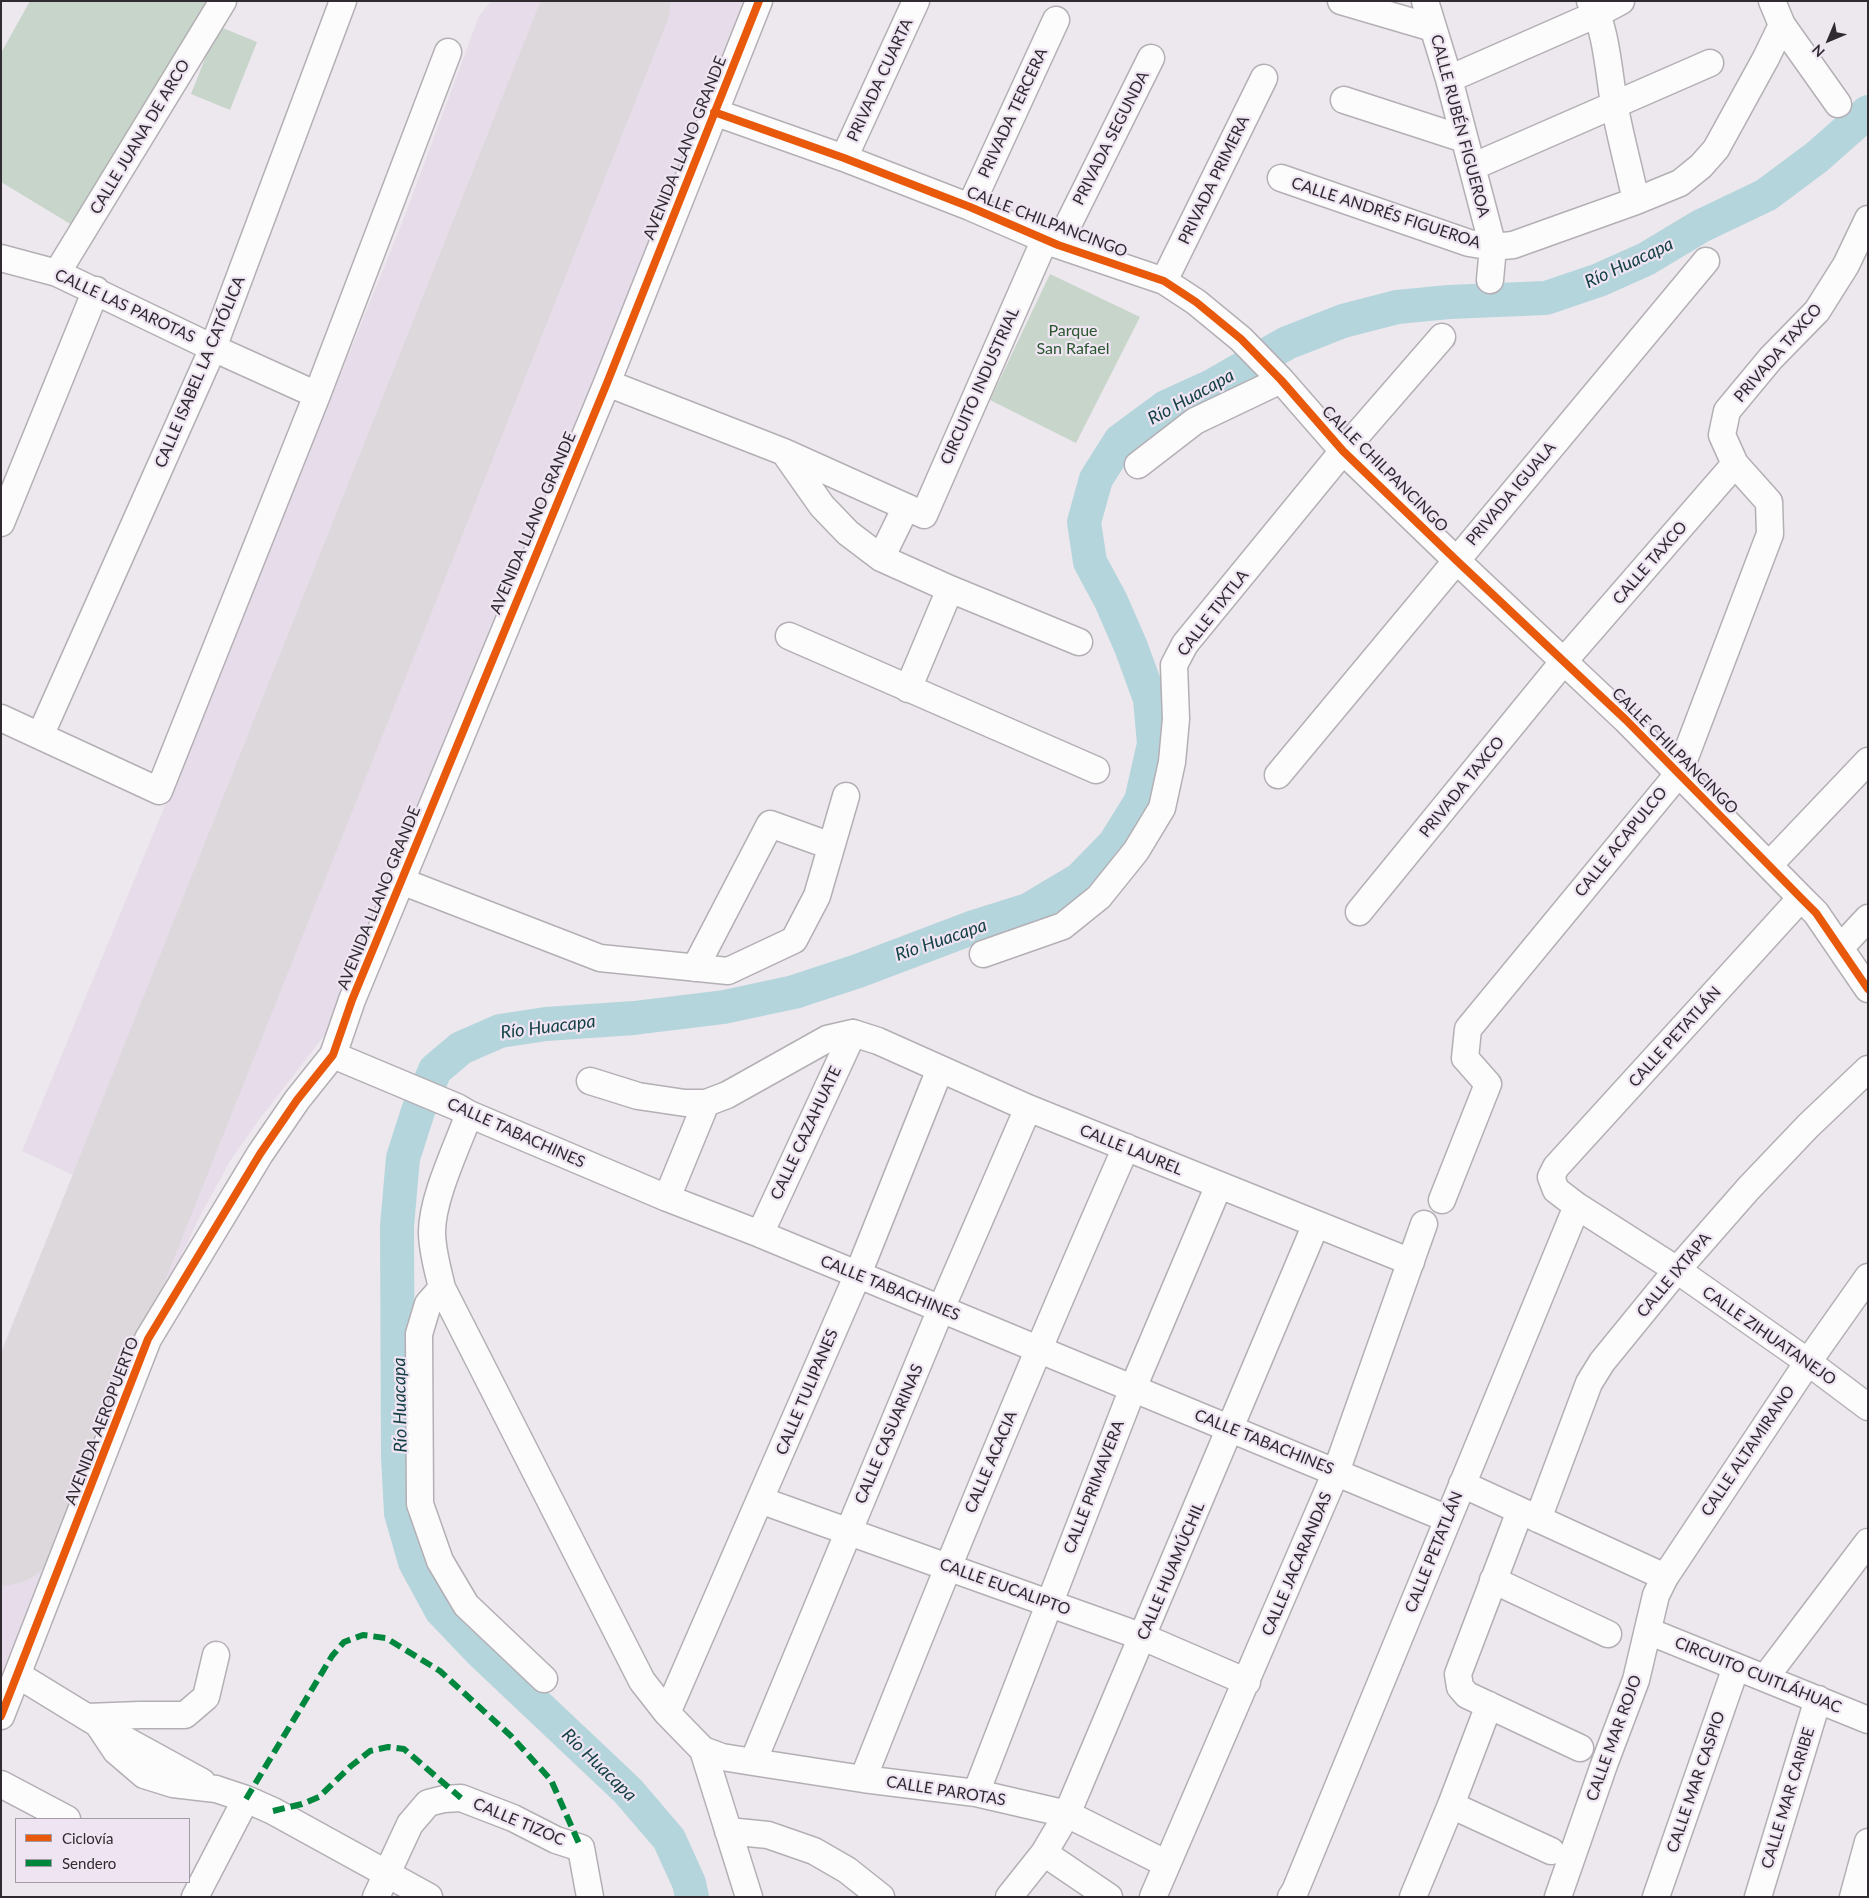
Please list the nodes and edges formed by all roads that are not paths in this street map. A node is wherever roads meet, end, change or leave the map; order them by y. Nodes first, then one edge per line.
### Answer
1 (222, 1) edge
2 (343, 1) edge
3 (759, 1) edge
4 (916, 1) edge
5 (1341, 1) edge
6 (1425, 1) edge
7 (1621, 1) edge
8 (1594, 7) edge
9 (1777, 13) edge
10 (1056, 20) dead end
11 (1433, 28) junction
12 (448, 52) dead end
13 (1151, 58) dead end
14 (1710, 63) dead end
15 (1264, 78) dead end
16 (1449, 79) junction
17 (1344, 100) dead end
18 (1838, 104) dead end
19 (1614, 105) junction
20 (714, 112) junction
21 (1464, 139) junction
22 (844, 158) junction
23 (1472, 167) junction
24 (1281, 178) dead end
25 (1636, 201) junction
26 (970, 207) junction
27 (1868, 219) edge
28 (1051, 242) junction
29 (1493, 247) junction
30 (5, 256) edge
31 (1706, 261) dead end
32 (57, 273) junction
33 (1490, 280) dead end
34 (1164, 281) junction
35 (96, 290) junction
36 (1442, 337) dead end
37 (213, 348) junction
38 (1281, 380) junction
39 (607, 383) junction
40 (316, 395) junction
41 (1722, 435) joint
42 (1343, 451) junction
43 (784, 452) junction
44 (1735, 464) junction
45 (1138, 465) dead end
46 (906, 507) junction
47 (1, 523) edge
48 (881, 558) junction
49 (1456, 560) junction
50 (950, 590) junction
51 (789, 636) dead end
52 (1079, 642) dead end
53 (1564, 661) junction
54 (908, 689) junction
55 (1, 718) edge
56 (40, 736) junction
57 (1868, 761) edge
58 (1096, 770) dead end
59 (1678, 773) junction
60 (1278, 774) dead end
61 (846, 796) dead end
62 (832, 846) junction
63 (1769, 865) junction
64 (400, 881) junction
65 (1801, 898) junction
66 (1359, 912) dead end
67 (1868, 918) edge
68 (1840, 948) junction
69 (983, 954) dead end
70 (695, 968) junction
71 (1868, 989) edge
72 (853, 1033) junction
73 (333, 1055) junction
74 (940, 1069) junction
75 (1868, 1070) edge
76 (590, 1081) dead end
77 (706, 1103) junction
78 (1028, 1108) junction
79 (463, 1111) junction
80 (1126, 1147) junction
81 (1551, 1178) joint
82 (1219, 1185) junction
83 (667, 1198) junction
84 (1442, 1200) dead end
85 (1578, 1206) junction
86 (1316, 1224) junction
87 (1424, 1224) dead end
88 (760, 1234) junction
89 (1412, 1262) junction
90 (1677, 1270) junction
91 (858, 1274) junction
92 (1868, 1277) edge
93 (442, 1288) junction
94 (941, 1309) junction
95 (1038, 1349) junction
96 (1808, 1362) junction
97 (1133, 1388) junction
98 (1868, 1407) edge
99 (1230, 1428) junction
100 (1336, 1472) junction
101 (1462, 1484) junction
102 (760, 1500) junction
103 (1529, 1515) junction
104 (1448, 1519) junction
105 (849, 1531) junction
106 (1868, 1542) edge
107 (948, 1566) junction
108 (1664, 1578) junction
109 (1493, 1580) junction
110 (1048, 1604) junction
111 (1648, 1631) junction
112 (1608, 1634) dead end
113 (1143, 1637) junction
114 (216, 1655) dead end
115 (1736, 1667) junction
116 (18, 1675) junction
117 (544, 1678) dead end
118 (1765, 1678) junction
119 (1247, 1682) junction
120 (1818, 1699) junction
121 (1489, 1705) junction
122 (667, 1713) junction
123 (1, 1716) edge
124 (1868, 1720) edge
125 (92, 1721) junction
126 (1580, 1748) dead end
127 (703, 1750) junction
128 (753, 1762) junction
129 (862, 1779) junction
130 (1, 1784) edge
131 (976, 1793) junction
132 (246, 1799) junction
133 (1451, 1805) junction
134 (1067, 1814) junction
135 (65, 1818) edge
136 (728, 1831) junction
137 (1868, 1842) edge
138 (1551, 1851) dead end
139 (1044, 1852) junction
140 (1167, 1864) junction
141 (381, 1886) edge
142 (197, 1891) edge
143 (429, 1897) edge
144 (590, 1897) edge
145 (749, 1897) edge
146 (881, 1897) edge
147 (1010, 1897) edge
148 (1109, 1897) edge
149 (1153, 1897) edge
150 (1291, 1897) edge
151 (1413, 1897) edge
152 (1558, 1897) edge
153 (1656, 1897) edge
154 (1758, 1897) edge
155 (1853, 1897) edge

1 - 32 street, CALLE JUANA DE ARCO
2 - 37 street, CALLE ISABEL LA CATÓLICA
3 - 20 street, AVENIDA LLANO GRANDE
4 - 22 street, PRIVADA CUARTA
5 - 11 street
6 - 11 street, CALLE RUBÉN FIGUEROA
7 - 8 street
8 - 16 street
8 - 19 street
9 - 18 street
9 - 25 street, CALLE ANDRÉS FIGUEROA
10 - 26 street, PRIVADA TERCERA
11 - 16 street, CALLE RUBÉN FIGUEROA
12 - 40 street
13 - 28 street, PRIVADA SEGUNDA
14 - 19 street
15 - 34 street, PRIVADA PRIMERA
16 - 21 street, CALLE RUBÉN FIGUEROA
17 - 21 street
19 - 23 street
19 - 25 street
20 - 22 street, CALLE CHILPANCINGO
20 - 39 street, AVENIDA LLANO GRANDE
21 - 23 street, CALLE RUBÉN FIGUEROA
22 - 26 street, CALLE CHILPANCINGO
23 - 29 street, CALLE RUBÉN FIGUEROA
24 - 29 street, CALLE ANDRÉS FIGUEROA
25 - 29 street, CALLE ANDRÉS FIGUEROA
26 - 28 street, CALLE CHILPANCINGO
27 - 41 street, PRIVADA TAXCO
28 - 34 street, CALLE CHILPANCINGO
28 - 46 street, CIRCUITO INDUSTRIAL
29 - 33 street, CALLE RUBÉN FIGUEROA
30 - 32 street, CALLE LAS PAROTAS
31 - 49 street, PRIVADA IGUALA
32 - 35 street, CALLE LAS PAROTAS
34 - 38 street, CALLE CHILPANCINGO
35 - 37 street, CALLE LAS PAROTAS
35 - 47 street
36 - 42 street, CALLE TIXTLA
37 - 40 street, CALLE LAS PAROTAS
37 - 56 street, CALLE ISABEL LA CATÓLICA
38 - 42 street, CALLE CHILPANCINGO
38 - 45 street
39 - 43 street, CIRCUITO INDUSTRIAL
39 - 64 street, AVENIDA LLANO GRANDE
40 - 56 street
41 - 44 street, CALLE ACAPULCO
42 - 49 street, CALLE CHILPANCINGO
42 - 69 street, CALLE TIXTLA
43 - 46 street, CIRCUITO INDUSTRIAL
43 - 48 street
44 - 53 street, CALLE TAXCO
44 - 59 street, CALLE ACAPULCO
46 - 48 street
48 - 50 street
49 - 53 street, CALLE CHILPANCINGO
49 - 60 street, PRIVADA IGUALA
50 - 52 street
50 - 54 street
51 - 54 street
53 - 59 street, CALLE CHILPANCINGO
53 - 66 street, PRIVADA TAXCO
54 - 58 street
55 - 56 street
57 - 63 street
59 - 63 street, CALLE CHILPANCINGO
59 - 84 street, CALLE ACAPULCO
61 - 62 street
62 - 70 street
62 - 70 street
63 - 65 street, CALLE CHILPANCINGO
64 - 70 street
64 - 73 street, AVENIDA LLANO GRANDE
65 - 68 street, CALLE CHILPANCINGO
65 - 81 street, CALLE PETATLÁN
67 - 68 street
68 - 71 street, CALLE CHILPANCINGO
72 - 74 street, CALLE LAUREL
72 - 77 street
72 - 88 street, CALLE CAZAHUATE
73 - 79 street, CALLE TABACHINES
73 - 116 street, AVENIDA AEROPUERTO
74 - 78 street, CALLE LAUREL
74 - 91 street, CALLE TULIPANES
75 - 90 street, CALLE IXTAPA
76 - 77 street
77 - 83 street
78 - 80 street, CALLE LAUREL
78 - 94 street, CALLE CASUARINAS
79 - 83 street, CALLE TABACHINES
79 - 93 street
80 - 82 street, CALLE LAUREL
80 - 95 street, CALLE ACACIA
81 - 85 street, CALLE ZIHUATANEJO
82 - 86 street, CALLE LAUREL
82 - 97 street, CALLE PRIMAVERA
83 - 88 street, CALLE TABACHINES
85 - 90 street, CALLE ZIHUATANEJO
85 - 101 street, CALLE PETATLÁN
86 - 89 street, CALLE LAUREL
86 - 99 street, CALLE HUAMÚCHIL
87 - 89 street, CALLE JACARANDAS
88 - 91 street, CALLE TABACHINES
89 - 100 street, CALLE JACARANDAS
90 - 96 street, CALLE ZIHUATANEJO
90 - 103 street, CALLE IXTAPA
91 - 94 street, CALLE TABACHINES
91 - 102 street, CALLE TULIPANES
92 - 96 street, CALLE ALTAMIRANO
93 - 117 street
93 - 122 street
94 - 95 street, CALLE TABACHINES
94 - 105 street, CALLE CASUARINAS
95 - 97 street, CALLE TABACHINES
95 - 107 street, CALLE ACACIA
96 - 98 street, CALLE ZIHUATANEJO
96 - 108 street, CALLE ALTAMIRANO
97 - 99 street, CALLE TABACHINES
97 - 110 street, CALLE PRIMAVERA
99 - 100 street, CALLE TABACHINES
99 - 113 street, CALLE HUAMÚCHIL
100 - 104 street, CALLE TABACHINES
100 - 119 street, CALLE JACARANDAS
101 - 103 street
101 - 104 street, CALLE PETATLÁN
102 - 105 street, CALLE EUCALIPTO
102 - 122 street, CALLE TULIPANES
103 - 108 street
103 - 109 street, CALLE IXTAPA
104 - 150 street, CALLE PETATLÁN
105 - 107 street, CALLE EUCALIPTO
105 - 128 street, CALLE CASUARINAS
106 - 118 street
107 - 110 street, CALLE EUCALIPTO
107 - 129 street, CALLE ACACIA
108 - 111 street, CALLE MAR ROJO
109 - 112 street
109 - 121 street, CALLE IXTAPA
110 - 113 street, CALLE EUCALIPTO
110 - 131 street, CALLE PRIMAVERA
111 - 115 street, CIRCUITO CUITLÁHUAC
111 - 152 street, CALLE MAR ROJO
113 - 119 street, CALLE EUCALIPTO
113 - 134 street, CALLE HUAMÚCHIL
114 - 125 street
115 - 118 street, CIRCUITO CUITLÁHUAC
115 - 153 street, CALLE MAR CASPIO
116 - 123 street, AVENIDA AEROPUERTO
116 - 125 street
118 - 120 street, CIRCUITO CUITLÁHUAC
119 - 140 street, CALLE JACARANDAS
120 - 124 street, CIRCUITO CUITLÁHUAC
120 - 154 street, CALLE MAR CARIBE
121 - 126 street, CALLE IXTAPA
121 - 133 street
122 - 127 street
125 - 132 street
127 - 128 street, CALLE PAROTAS
127 - 136 street
128 - 129 street, CALLE PAROTAS
129 - 131 street, CALLE PAROTAS
130 - 135 street
131 - 134 street, CALLE PAROTAS
132 - 141 street
132 - 142 street
133 - 138 street
133 - 151 street
134 - 139 street
134 - 140 street
136 - 145 street
136 - 146 street
137 - 155 street
139 - 147 street
139 - 148 street
140 - 149 street, CALLE JACARANDAS
141 - 143 street
141 - 144 street, CALLE TIZOC

